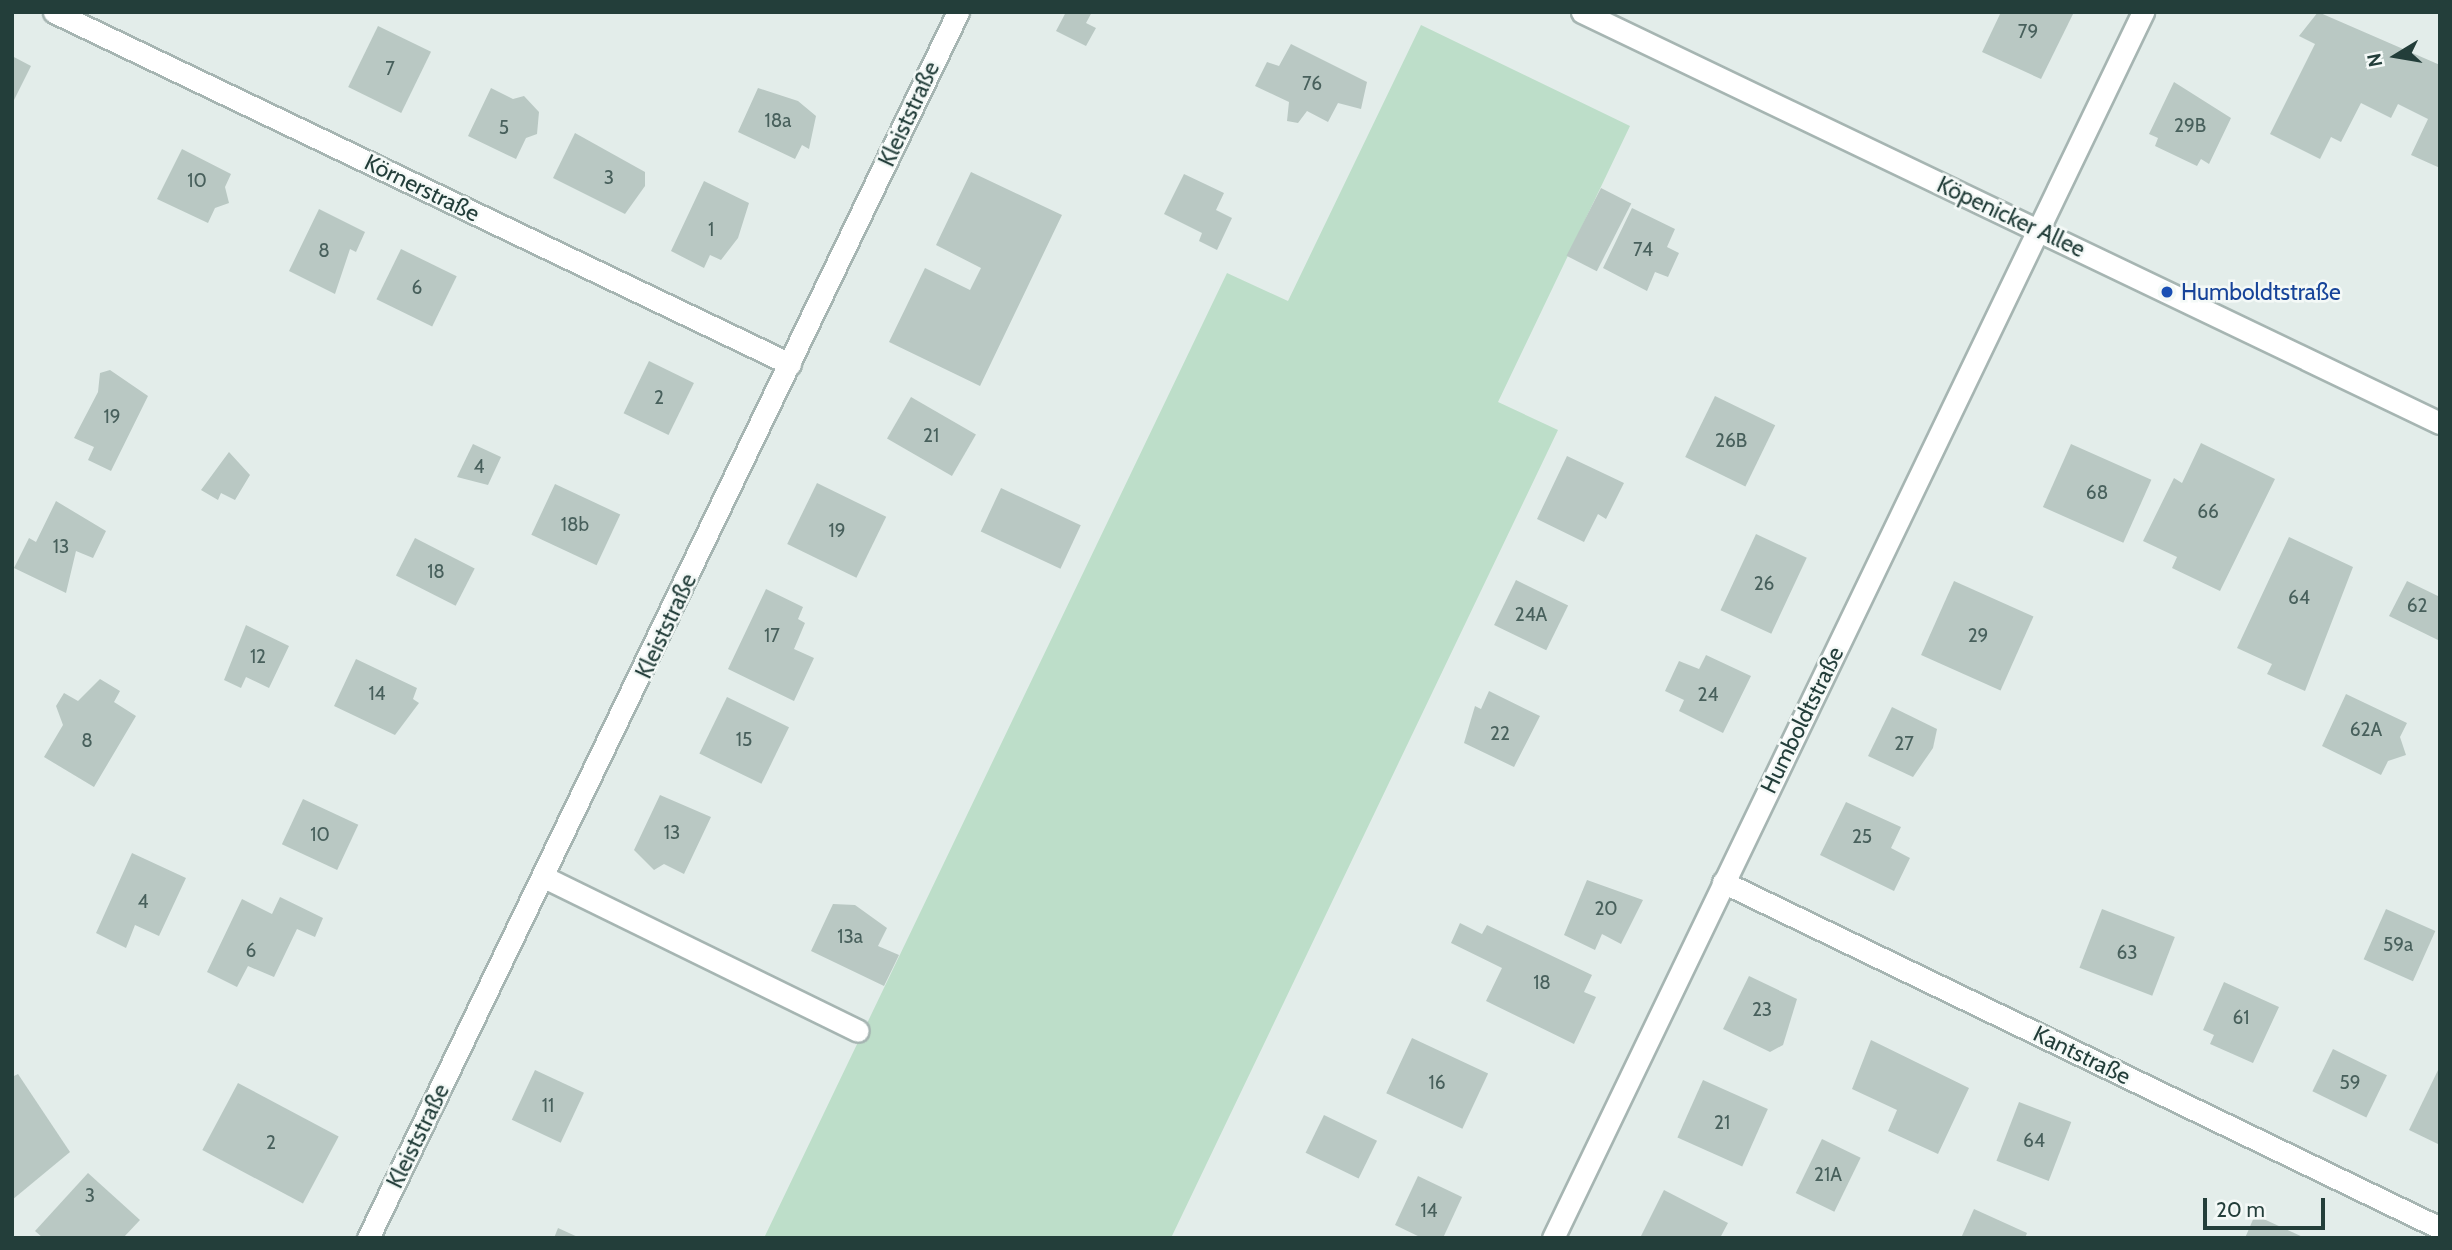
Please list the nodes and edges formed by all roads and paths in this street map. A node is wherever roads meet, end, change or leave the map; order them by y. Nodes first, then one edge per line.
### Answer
1 (54, 12) edge
2 (958, 12) edge
3 (1582, 12) edge
4 (2143, 12) edge
5 (2040, 231) junction
6 (790, 364) junction
7 (2440, 423) edge
8 (546, 878) junction
9 (1723, 882) junction
10 (858, 1031) dead end
11 (2440, 1228) edge
12 (368, 1238) edge
13 (1553, 1238) edge

1 - 6 street, Körnerstraße
2 - 6 street, Kleiststraße
3 - 5 street, Köpenicker Allee
4 - 5 street, Humboldtstraße
5 - 7 street, Köpenicker Allee
5 - 9 street, Humboldtstraße
6 - 8 street, Kleiststraße
8 - 10 street
8 - 12 street, Kleiststraße
9 - 11 street, Kantstraße
9 - 13 street, Humboldtstraße

